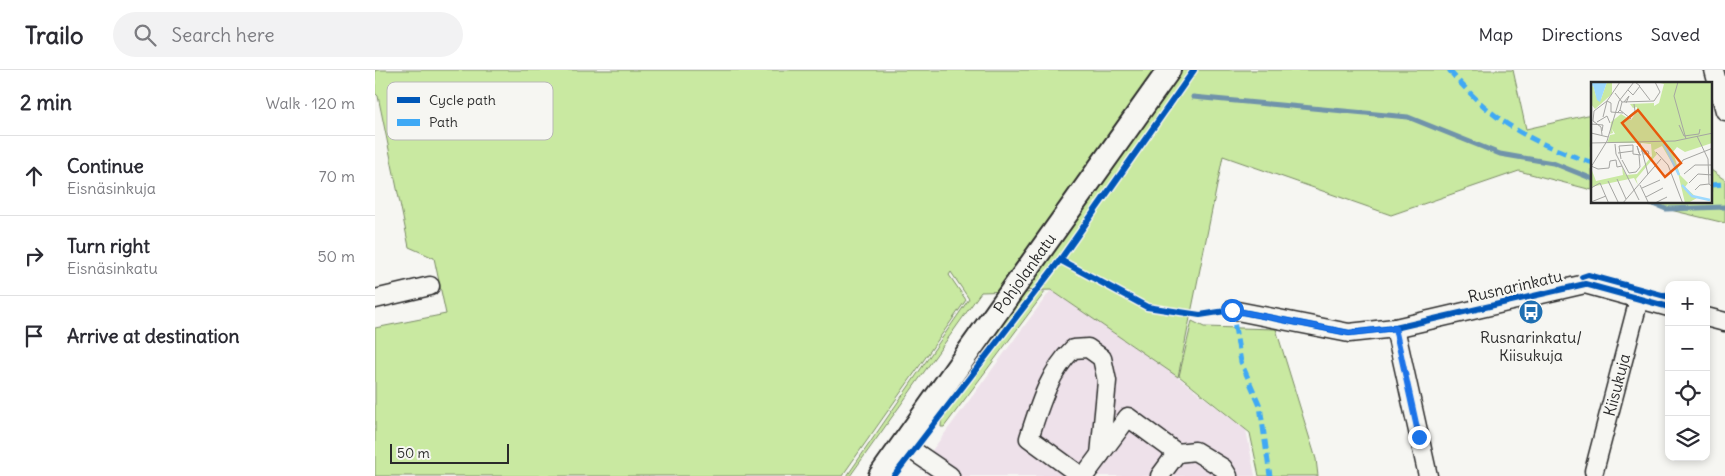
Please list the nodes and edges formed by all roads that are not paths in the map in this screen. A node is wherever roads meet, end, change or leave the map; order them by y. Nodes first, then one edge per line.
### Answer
1 (1169, 70) edge
2 (1714, 70) edge
3 (1725, 112) edge
4 (430, 286) dead end
5 (375, 299) edge
6 (1639, 299) junction
7 (1665, 306) edge
8 (1232, 310) dead end
9 (1710, 318) edge
10 (1725, 322) edge
11 (1395, 328) junction
12 (903, 444) junction
13 (1177, 453) junction
14 (1100, 455) junction
15 (1594, 471) dead end
16 (880, 476) edge
17 (950, 476) edge
18 (1082, 476) edge
19 (1160, 476) edge
20 (1228, 476) edge
21 (1428, 476) edge

1 - 12 main road, Pohjolankatu
2 - 3 street
4 - 5 street
6 - 7 street, Rusnarinkatu
6 - 11 street, Rusnarinkatu
6 - 15 street, Kiisukuja
8 - 11 street, Rusnarinkatu
9 - 10 street
11 - 21 street
12 - 16 main road, Pohjolankatu
12 - 17 street
13 - 14 street
13 - 19 street
13 - 20 street
14 - 18 street
14 - 18 street

